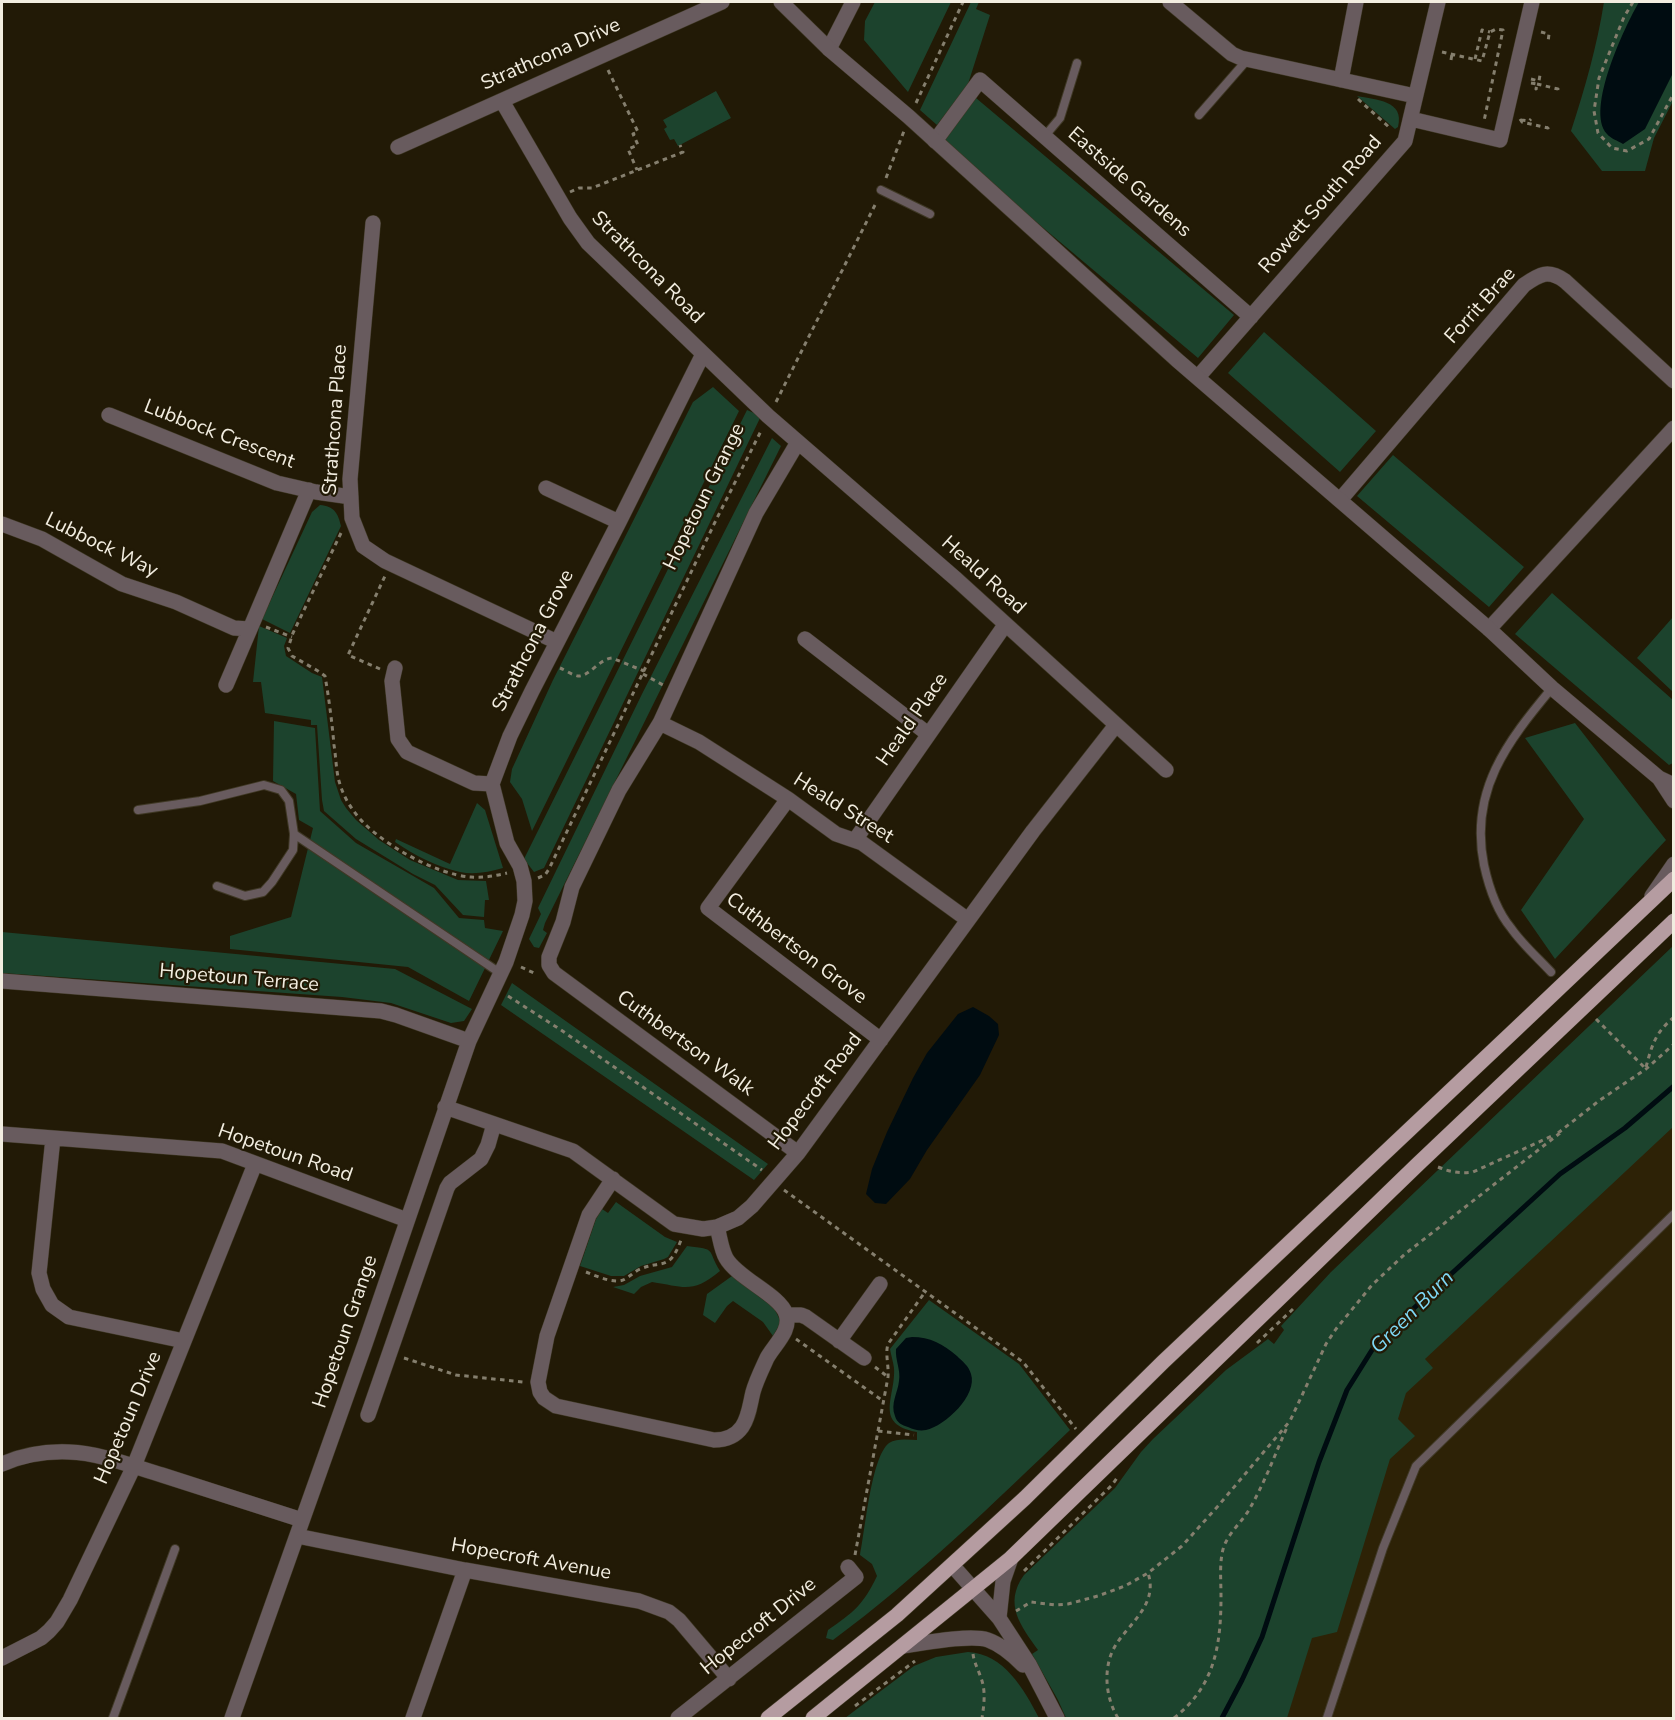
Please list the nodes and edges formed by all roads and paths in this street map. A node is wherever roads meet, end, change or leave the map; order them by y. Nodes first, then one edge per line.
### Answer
1 (722, 2) edge
2 (781, 2) edge
3 (853, 2) edge
4 (963, 2) edge
5 (1170, 2) edge
6 (1356, 2) edge
7 (1438, 2) edge
8 (1532, 2) edge
9 (1633, 2) edge
10 (1537, 31) dead end
11 (1490, 32) junction
12 (1548, 42) dead end
13 (830, 49) junction
14 (1438, 50) dead end
15 (1452, 54) junction
16 (601, 56) junction
17 (1247, 60) junction
18 (1451, 60) dead end
19 (1475, 60) junction
20 (1077, 63) dead end
21 (1540, 75) dead end
22 (1341, 80) junction
23 (1557, 92) dead end
24 (1674, 93) edge
25 (1415, 96) junction
26 (1357, 99) dead end
27 (502, 100) junction
28 (1199, 116) dead end
29 (909, 117) junction
30 (1411, 119) junction
31 (1531, 119) dead end
32 (1548, 127) dead end
33 (1503, 129) junction
34 (1044, 137) junction
35 (935, 141) junction
36 (1405, 141) junction
37 (680, 145) dead end
38 (398, 147) dead end
39 (637, 170) junction
40 (881, 190) junction
41 (558, 199) junction
42 (930, 214) dead end
43 (373, 223) dead end
44 (1251, 317) junction
45 (703, 354) junction
46 (1198, 377) junction
47 (1674, 381) edge
48 (110, 415) dead end
49 (768, 416) junction
50 (1674, 428) edge
51 (798, 442) junction
52 (546, 488) dead end
53 (309, 490) junction
54 (351, 497) junction
55 (1340, 500) junction
56 (619, 522) junction
57 (2, 524) edge
58 (355, 525) junction
59 (391, 564) junction
60 (1005, 625) junction
61 (250, 628) junction
62 (1489, 629) junction
63 (272, 630) dead end
64 (292, 637) junction
65 (805, 639) dead end
66 (557, 642) junction
67 (548, 662) junction
68 (644, 671) junction
69 (394, 672) joint
70 (226, 685) dead end
71 (1552, 688) junction
72 (660, 723) junction
73 (1116, 725) junction
74 (928, 734) junction
75 (1166, 770) dead end
76 (1659, 778) junction
77 (492, 784) junction
78 (1674, 785) edge
79 (788, 800) junction
80 (1674, 801) edge
81 (138, 810) dead end
82 (294, 834) junction
83 (855, 840) junction
84 (1674, 864) edge
85 (1674, 879) edge
86 (524, 881) junction
87 (216, 886) dead end
88 (1645, 906) junction
89 (968, 920) junction
90 (1674, 921) edge
91 (1551, 972) dead end
92 (500, 974) junction
93 (2, 981) edge
94 (1674, 1017) edge
95 (1596, 1019) dead end
96 (881, 1040) junction
97 (469, 1041) junction
98 (1674, 1044) edge
99 (1646, 1069) junction
100 (445, 1107) junction
101 (494, 1124) junction
102 (1560, 1133) junction
103 (2, 1134) edge
104 (53, 1138) junction
105 (798, 1153) junction
106 (255, 1164) junction
107 (1437, 1166) dead end
108 (613, 1179) junction
109 (779, 1184) junction
110 (1674, 1214) edge
111 (407, 1220) junction
112 (685, 1227) junction
113 (717, 1227) junction
114 (570, 1267) junction
115 (880, 1284) dead end
116 (926, 1292) junction
117 (786, 1323) junction
118 (184, 1341) junction
119 (839, 1341) junction
120 (390, 1353) junction
121 (864, 1358) dead end
122 (538, 1382) junction
123 (883, 1401) junction
124 (344, 1403) junction
125 (1290, 1421) junction
126 (878, 1431) junction
127 (1077, 1431) dead end
128 (914, 1435) dead end
129 (2, 1464) edge
130 (134, 1466) junction
131 (1118, 1477) dead end
132 (302, 1520) junction
133 (297, 1536) junction
134 (175, 1549) dead end
135 (1011, 1558) junction
136 (952, 1565) junction
137 (848, 1567) joint
138 (465, 1570) junction
139 (1148, 1574) junction
140 (1020, 1575) dead end
141 (973, 1589) junction
142 (1005, 1616) junction
143 (904, 1646) junction
144 (973, 1649) dead end
145 (2, 1658) edge
146 (921, 1658) dead end
147 (1036, 1677) junction
148 (729, 1679) junction
149 (852, 1708) dead end
150 (768, 1718) edge
151 (1116, 1718) edge
152 (113, 1719) edge
153 (232, 1719) edge
154 (414, 1719) edge
155 (678, 1719) edge
156 (813, 1719) edge
157 (982, 1719) edge
158 (1057, 1719) edge
159 (1174, 1719) edge
160 (1328, 1719) edge

1 - 16 street, Strathcona Drive
2 - 13 street
3 - 13 street
4 - 29 path, Hopetoun Grange
5 - 17 street
6 - 22 street
7 - 25 street, Rowett South Road
8 - 33 street
9 - 24 path
10 - 12 path
11 - 19 path
11 - 19 path
11 - 33 path
13 - 29 street
14 - 15 path
15 - 18 path
15 - 19 path
16 - 27 street, Strathcona Drive
16 - 39 path
17 - 22 street
17 - 28 lane
20 - 34 lane
21 - 23 path
22 - 25 street
25 - 30 street, Rowett South Road
26 - 36 path
27 - 38 street, Strathcona Drive
27 - 41 street, Strathcona Road
29 - 35 street
29 - 40 path, Hopetoun Grange
30 - 33 street
30 - 36 street, Rowett South Road
31 - 32 path
34 - 35 street, Eastside Gardens
34 - 44 street, Eastside Gardens
35 - 46 street
36 - 44 street, Rowett South Road
37 - 39 path
39 - 41 path
40 - 42 lane
40 - 49 path, Hopetoun Grange
41 - 45 street, Strathcona Road
43 - 54 street, Strathcona Place
44 - 46 street, Rowett South Road
45 - 49 street, Strathcona Road
45 - 56 street, Strathcona Grove
46 - 55 street
47 - 55 street, Forrit Brae
48 - 53 street, Lubbock Crescent
49 - 51 street, Heald Road
49 - 68 path, Hopetoun Grange
50 - 62 street
51 - 60 street, Heald Road
51 - 72 street
52 - 56 street
53 - 54 street, Lubbock Crescent
53 - 61 street
54 - 58 street, Strathcona Place
55 - 62 street
56 - 66 street, Strathcona Grove
57 - 61 street, Lubbock Way
58 - 59 street, Strathcona Place
58 - 64 path
59 - 66 street, Strathcona Place
59 - 69 path
60 - 73 street, Heald Road
60 - 74 street, Heald Place
61 - 70 street
62 - 71 street
63 - 64 path
64 - 86 path
65 - 74 street
66 - 67 street, Strathcona Grove
67 - 68 path
67 - 77 street, Strathcona Grove
68 - 86 path, Hopetoun Grange
69 - 77 street
71 - 76 street
71 - 91 lane
72 - 79 street, Heald Street
72 - 105 street, Cuthbertson Walk
73 - 75 street, Heald Road
73 - 89 street, Hopecroft Road
74 - 83 street, Heald Place
76 - 78 street
76 - 80 street
77 - 86 street
79 - 83 street, Heald Street
79 - 96 street, Cuthbertson Grove
81 - 82 lane
82 - 87 lane
82 - 92 lane
83 - 89 street, Heald Street
84 - 88 street
85 - 88 main road
86 - 92 street
88 - 136 main road
89 - 96 street, Hopecroft Road
90 - 135 main road
92 - 97 street, Hopetoun Grange
92 - 109 path
93 - 97 street, Hopetoun Terrace
94 - 99 path
95 - 99 path
96 - 105 street, Hopecroft Road
97 - 100 street, Hopetoun Grange
98 - 99 path
99 - 102 path
100 - 101 street, Hopecroft Road
100 - 111 street, Hopetoun Grange
101 - 108 street, Hopecroft Road
101 - 120 street
102 - 107 path
102 - 125 path
103 - 104 street, Hopetoun Road
104 - 106 street, Hopetoun Road
104 - 118 street
105 - 109 street, Hopecroft Road
106 - 111 street, Hopetoun Road
106 - 118 street, Hopetoun Drive
108 - 112 street, Hopecroft Road
108 - 114 street
109 - 113 street, Hopecroft Road
109 - 116 path
110 - 160 lane
111 - 124 street, Hopetoun Grange
112 - 113 street, Hopecroft Road
112 - 114 path
113 - 117 street
114 - 122 street
115 - 119 street
116 - 123 path
116 - 127 path
117 - 119 street
117 - 122 street
117 - 123 path
118 - 130 street, Hopetoun Drive
119 - 121 street
120 - 122 path
120 - 124 street
123 - 126 path
124 - 132 street, Hopetoun Grange
125 - 139 path
125 - 159 path
126 - 128 path
126 - 137 path
129 - 130 street
130 - 132 street
130 - 145 street, Hopetoun Drive
131 - 140 path
132 - 133 street, Hopetoun Grange
133 - 138 street, Hopecroft Avenue
133 - 153 street, Hopetoun Grange
134 - 152 lane
135 - 141 main road
135 - 142 street
136 - 141 street
136 - 150 main road
137 - 148 street, Hopecroft Drive
138 - 148 street, Hopecroft Avenue
138 - 154 street
139 - 142 path
139 - 151 path
141 - 142 street
141 - 143 main road
142 - 147 street
143 - 147 street
143 - 156 main road
144 - 157 path
146 - 149 path
147 - 158 street
148 - 155 street, Hopecroft Drive

